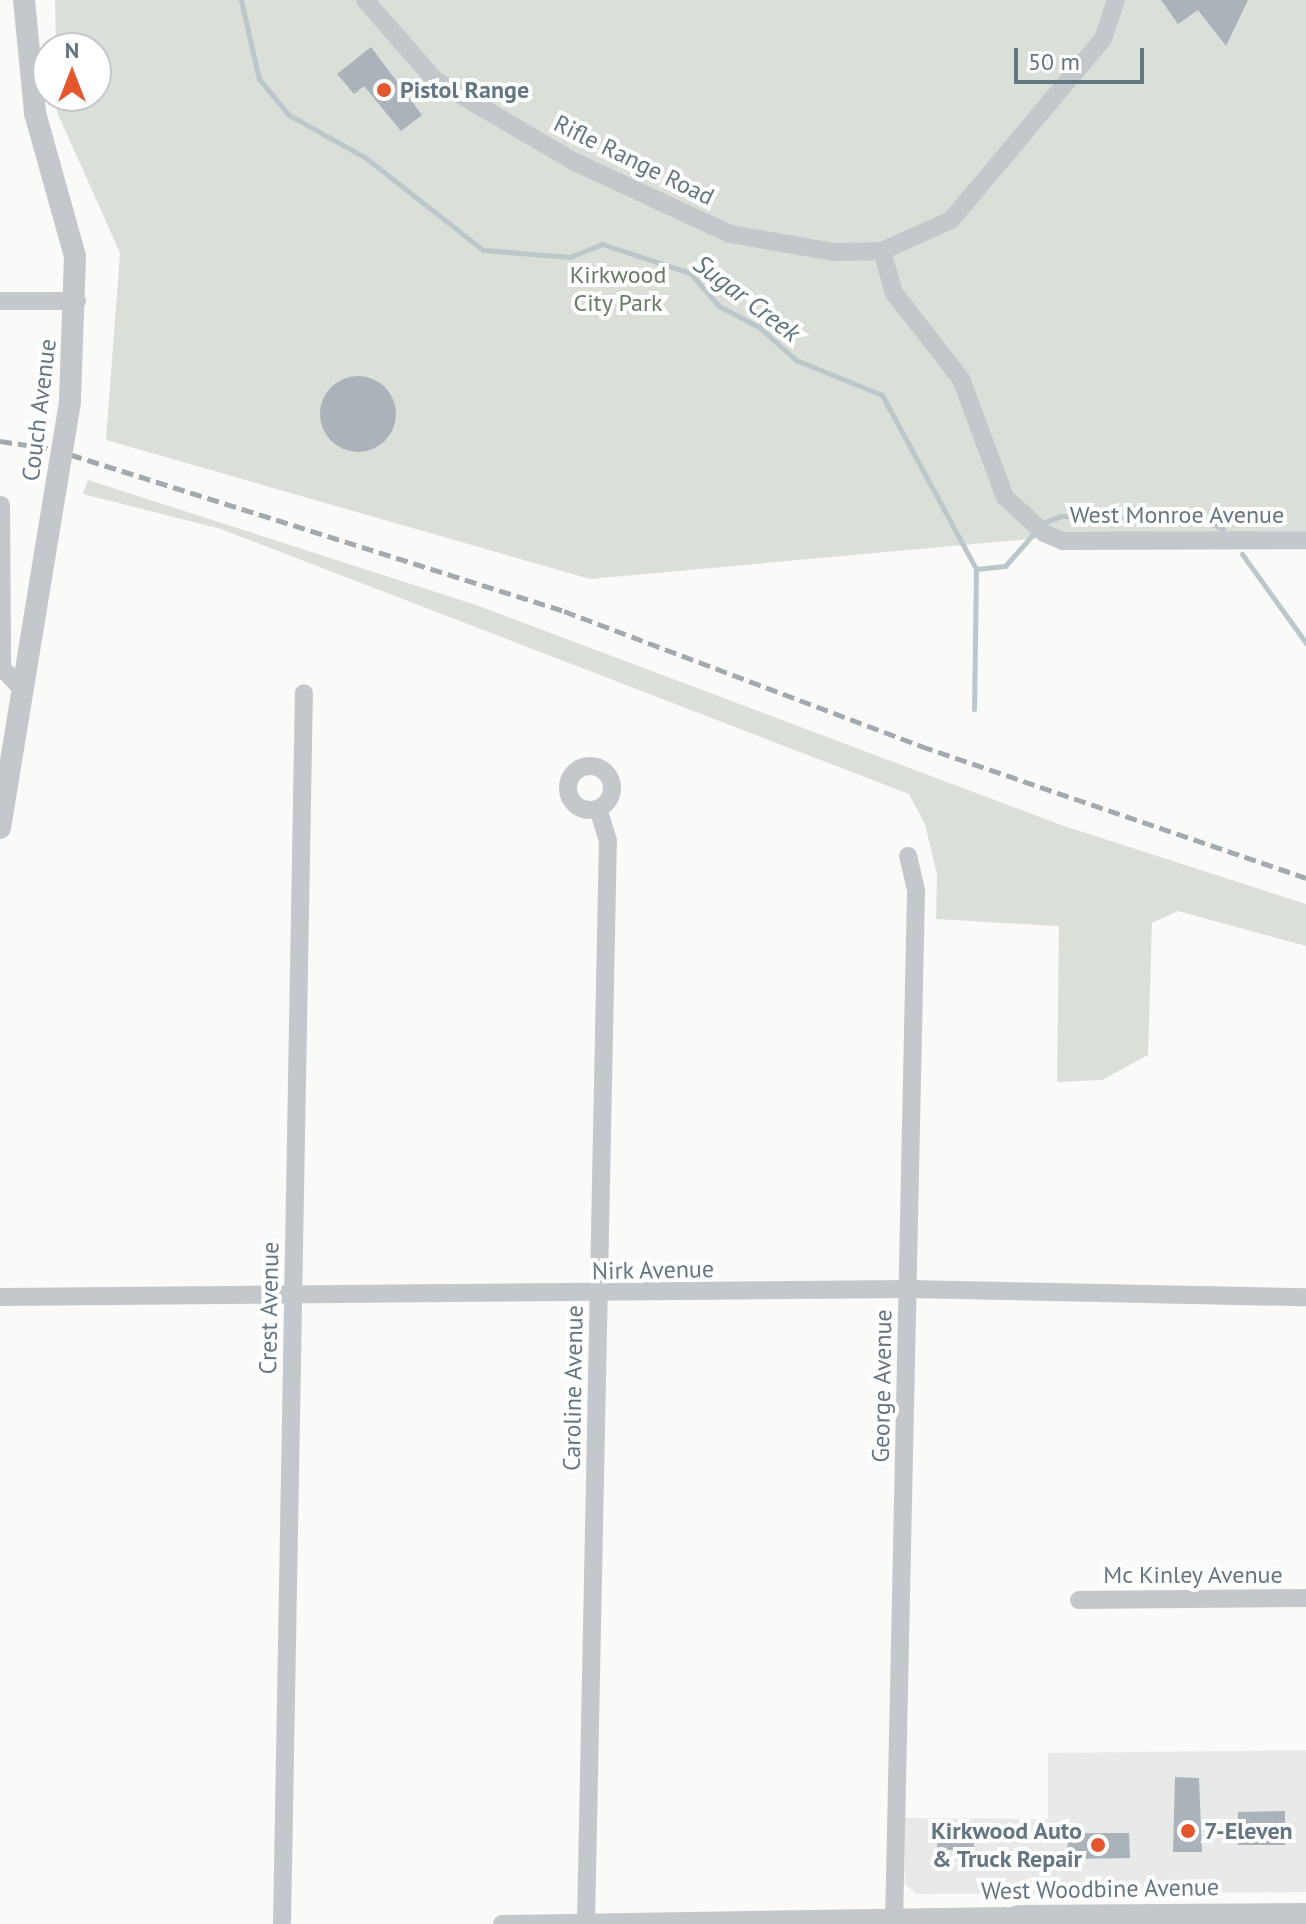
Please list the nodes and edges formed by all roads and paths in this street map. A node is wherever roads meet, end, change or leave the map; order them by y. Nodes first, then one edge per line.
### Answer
1 (24, 0) edge
2 (365, 0) edge
3 (1116, 0) edge
4 (882, 251) junction
5 (0, 301) edge
6 (77, 301) junction
7 (1, 505) edge
8 (1306, 540) edge
9 (21, 688) junction
10 (304, 693) dead end
11 (598, 808) dead end
12 (0, 828) edge
13 (908, 856) dead end
14 (908, 1289) junction
15 (293, 1294) junction
16 (599, 1295) junction
17 (0, 1297) edge
18 (1306, 1297) edge
19 (1306, 1598) edge
20 (1079, 1600) dead end
21 (1306, 1914) edge
22 (1020, 1916) junction
23 (1160, 1919) edge
24 (895, 1921) edge
25 (586, 1923) edge
26 (282, 1924) edge
27 (502, 1924) edge
28 (990, 1924) edge

1 - 6 street, Couch Avenue
2 - 4 street, Rifle Range Road
3 - 4 street
4 - 8 street, West Monroe Avenue
5 - 6 street
6 - 9 street, Couch Avenue, bridge
7 - 9 street
9 - 12 street, Couch Avenue
10 - 15 street, Crest Avenue
11 - 16 street, Caroline Avenue
13 - 14 street, George Avenue
14 - 16 street, Nirk Avenue
14 - 18 street, Nirk Avenue
14 - 24 street, George Avenue
15 - 16 street, Nirk Avenue
15 - 17 street, Nirk Avenue
15 - 26 street, Crest Avenue
16 - 25 street, Caroline Avenue
19 - 20 street, Mc Kinley Avenue
21 - 23 street, West Woodbine Avenue
22 - 23 street, West Woodbine Avenue
22 - 24 street, West Woodbine Avenue
22 - 28 street
24 - 25 street, West Woodbine Avenue
25 - 27 street, West Woodbine Avenue

